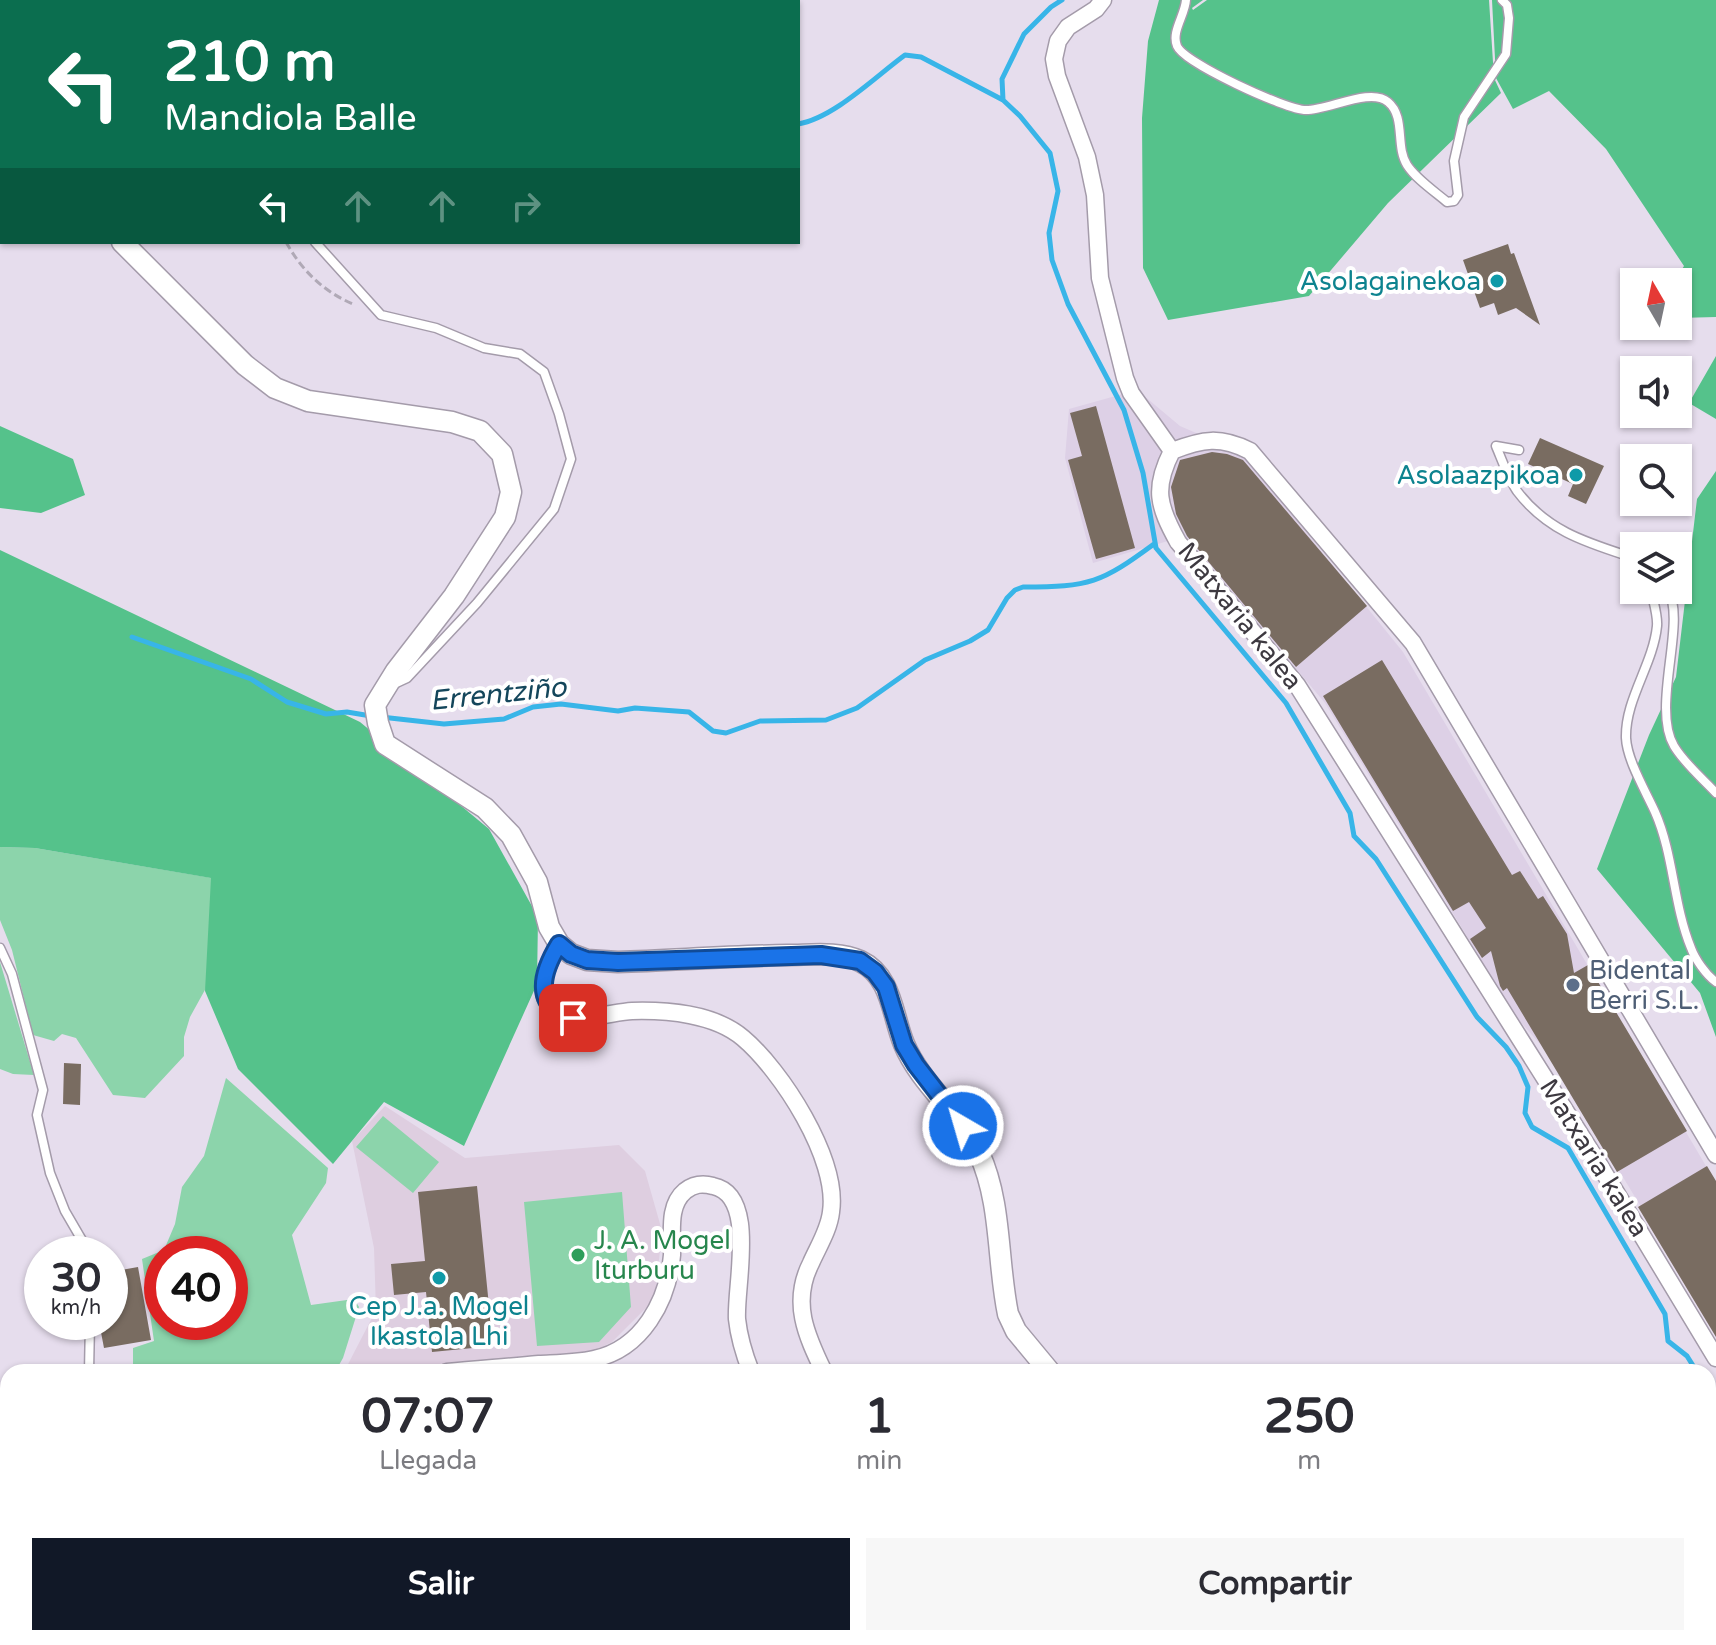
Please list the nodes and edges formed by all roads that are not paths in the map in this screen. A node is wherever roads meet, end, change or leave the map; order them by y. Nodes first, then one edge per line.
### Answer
1 (1103, 0) edge
2 (1186, 0) edge
3 (1502, 0) edge
4 (124, 244) edge
5 (317, 244) edge
6 (1519, 450) dead end
7 (1172, 451) junction
8 (1620, 554) edge
9 (1653, 604) edge
10 (1671, 604) edge
11 (389, 686) junction
12 (1716, 793) edge
13 (559, 944) junction
14 (0, 948) edge
15 (1716, 982) edge
16 (1715, 1149) edge
17 (80, 1236) edge
18 (90, 1340) edge
19 (1716, 1358) edge
20 (89, 1364) edge
21 (538, 1364) edge
22 (748, 1364) edge
23 (820, 1364) edge
24 (1043, 1364) edge

1 - 7 street
2 - 3 lane
4 - 11 street
5 - 11 lane
6 - 8 lane
7 - 16 street
7 - 19 street, Matxaria kalea
9 - 15 lane
10 - 12 lane
11 - 13 street
13 - 23 street
13 - 24 street
14 - 17 lane
18 - 20 lane
21 - 22 street

